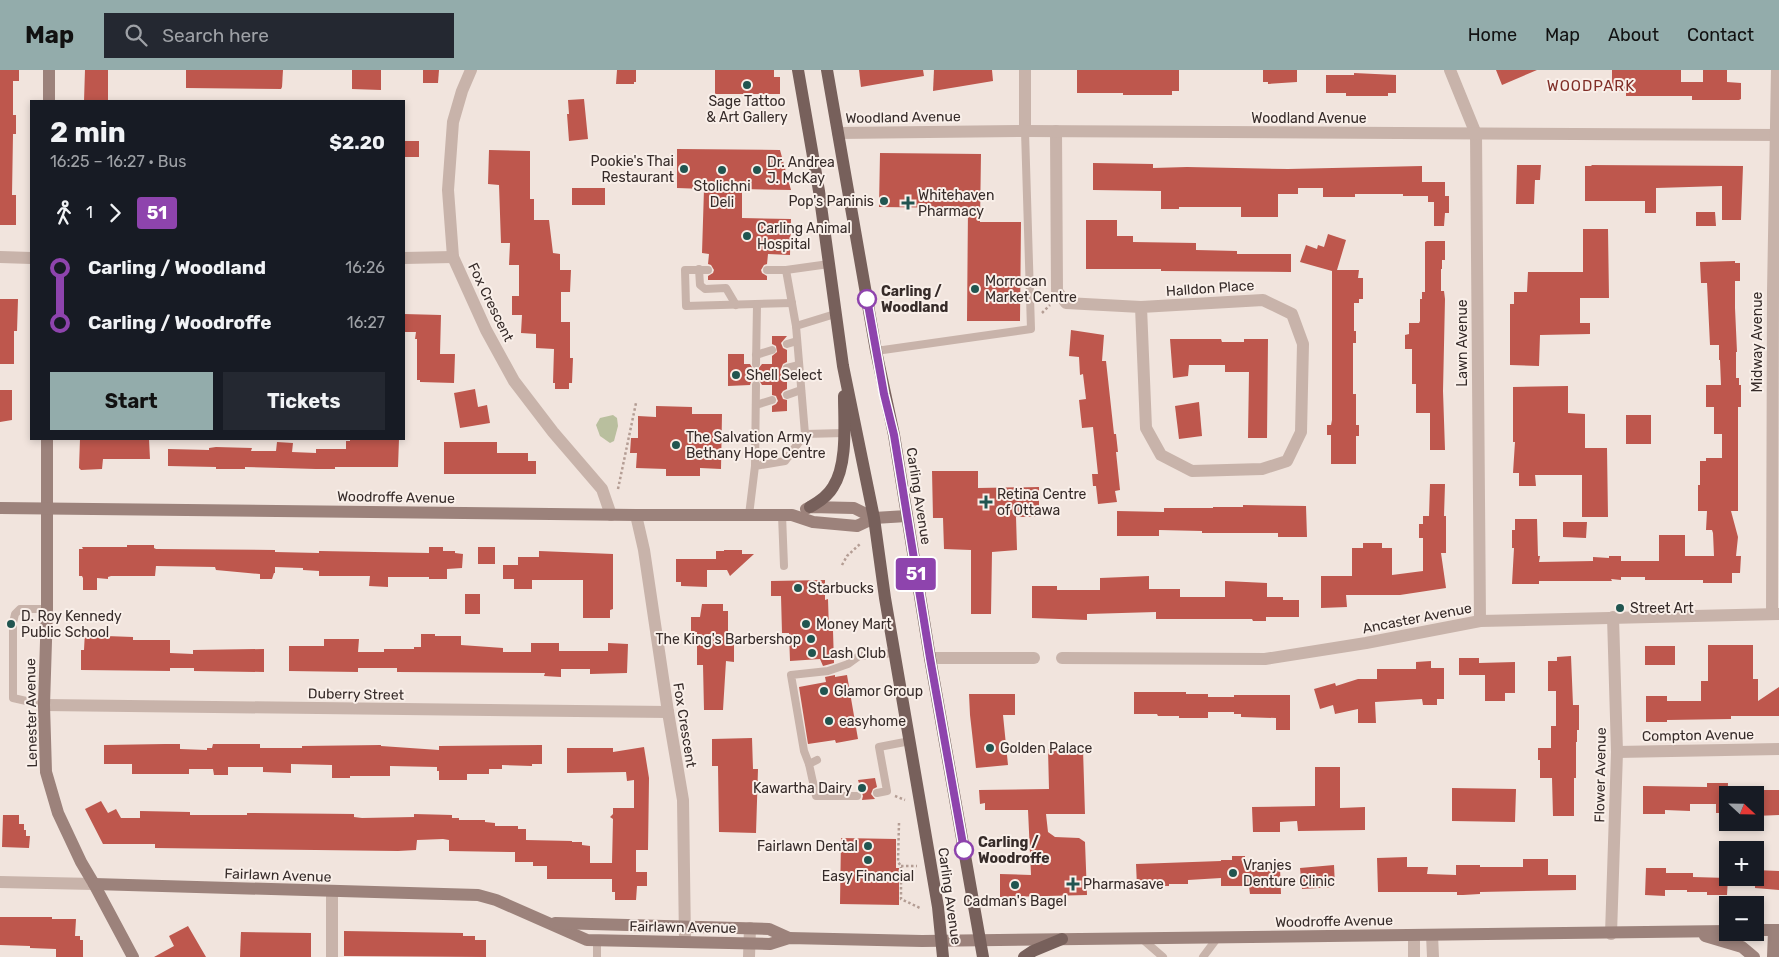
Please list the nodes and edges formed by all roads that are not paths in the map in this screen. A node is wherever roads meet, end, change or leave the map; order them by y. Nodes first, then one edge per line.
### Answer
1 (49, 70) edge
2 (471, 70) edge
3 (798, 70) edge
4 (827, 70) edge
5 (1025, 70) edge
6 (1450, 70) edge
7 (1777, 70) edge
8 (49, 100) edge
9 (1026, 131) junction
10 (1056, 131) junction
11 (838, 133) junction
12 (1476, 134) junction
13 (1777, 135) edge
14 (0, 257) edge
15 (453, 257) junction
16 (30, 258) edge
17 (405, 258) edge
18 (829, 264) junction
19 (698, 270) junction
20 (708, 270) dead end
21 (767, 270) dead end
22 (786, 270) junction
23 (1776, 292) edge
24 (792, 303) junction
25 (736, 305) junction
26 (757, 305) junction
27 (1141, 307) junction
28 (836, 314) junction
29 (796, 326) junction
30 (797, 341) junction
31 (787, 344) dead end
32 (772, 350) dead end
33 (876, 351) junction
34 (799, 365) junction
35 (843, 366) junction
36 (787, 368) dead end
37 (756, 385) dead end
38 (801, 390) junction
39 (787, 395) dead end
40 (772, 400) dead end
41 (756, 406) junction
42 (844, 433) junction
43 (804, 434) junction
44 (47, 440) edge
45 (1775, 442) edge
46 (755, 466) junction
47 (810, 507) junction
48 (0, 508) edge
49 (46, 508) junction
50 (610, 515) junction
51 (636, 515) junction
52 (749, 515) junction
53 (787, 515) junction
54 (907, 516) junction
55 (874, 518) junction
56 (784, 566) dead end
57 (47, 609) junction
58 (1776, 614) edge
59 (1614, 617) junction
60 (1480, 621) junction
61 (895, 653) junction
62 (930, 658) junction
63 (1034, 658) dead end
64 (1062, 658) dead end
65 (44, 705) junction
66 (668, 712) junction
67 (910, 741) junction
68 (1779, 749) edge
69 (1617, 752) junction
70 (877, 793) dead end
71 (857, 796) dead end
72 (0, 882) edge
73 (94, 884) junction
74 (332, 892) junction
75 (550, 923) junction
76 (684, 926) junction
77 (750, 928) junction
78 (1776, 930) edge
79 (1719, 931) edge
80 (1690, 932) junction
81 (1611, 934) junction
82 (1414, 935) junction
83 (1432, 935) junction
84 (1139, 937) junction
85 (1218, 937) junction
86 (789, 938) junction
87 (1062, 939) junction
88 (980, 940) junction
89 (597, 941) junction
90 (685, 941) junction
91 (941, 941) junction
92 (750, 944) junction
93 (133, 957) edge
94 (332, 957) edge
95 (597, 957) edge
96 (749, 957) edge
97 (943, 957) edge
98 (983, 957) edge
99 (1024, 957) edge
100 (1163, 957) edge
101 (1203, 957) edge
102 (1414, 957) edge
103 (1433, 957) edge
104 (1754, 957) edge
105 (1773, 957) edge

1 - 8 main road
2 - 15 street, Fox Crescent
3 - 18 main road, Carling Avenue
4 - 11 main road, Carling Avenue
5 - 9 street
6 - 12 street, Lawn Avenue
7 - 13 street, Midway Avenue
9 - 10 street, Woodland Avenue
9 - 11 street, Woodland Avenue
9 - 33 lane
10 - 12 street, Woodland Avenue
10 - 27 street, Halldon Place
11 - 33 main road, Carling Avenue
12 - 13 street, Woodland Avenue
12 - 60 street, Lawn Avenue
13 - 23 street, Midway Avenue
14 - 16 street
15 - 17 street
15 - 50 street, Fox Crescent
18 - 22 lane
18 - 28 main road, Carling Avenue
19 - 20 lane
19 - 25 lane
19 - 25 lane
21 - 22 lane
22 - 24 lane
23 - 45 street, Midway Avenue
24 - 26 lane
24 - 29 lane
25 - 26 lane
26 - 32 lane
27 - 27 street, Halldon Place
28 - 29 lane
28 - 35 main road, Carling Avenue
29 - 30 lane
30 - 31 lane
30 - 34 lane
33 - 54 main road, Carling Avenue
34 - 36 lane
34 - 38 lane
35 - 42 main road
35 - 55 main road, Carling Avenue
37 - 41 lane
38 - 39 lane
38 - 43 lane
40 - 41 lane
41 - 46 lane
42 - 43 lane
42 - 47 main road
43 - 46 lane
44 - 49 main road, Lenester Avenue
45 - 58 street, Midway Avenue
46 - 52 lane
47 - 53 main road, Woodroffe Avenue
47 - 55 main road, Woodroffe Avenue
48 - 49 main road, Woodroffe Avenue
49 - 50 main road, Woodroffe Avenue
49 - 57 main road, Lenester Avenue
50 - 51 main road, Woodroffe Avenue
51 - 52 main road, Woodroffe Avenue
51 - 66 street, Fox Crescent
52 - 53 main road, Woodroffe Avenue
53 - 55 main road, Woodroffe Avenue
53 - 56 lane
54 - 55 main road
54 - 62 main road, Carling Avenue
55 - 61 main road, Carling Avenue
57 - 65 main road, Lenester Avenue
57 - 65 lane
58 - 59 street, Ancaster Avenue
59 - 60 street, Ancaster Avenue
59 - 69 street, Flower Avenue
60 - 64 street, Ancaster Avenue
61 - 67 main road, Carling Avenue
61 - 71 lane
62 - 63 street
62 - 88 main road, Carling Avenue
65 - 66 street, Duberry Street
65 - 73 main road, Lenester Avenue
66 - 76 street, Fox Crescent
67 - 70 lane
67 - 91 main road, Carling Avenue
68 - 69 street, Compton Avenue
69 - 81 street, Flower Avenue
72 - 73 street, Fairlawn Avenue
73 - 74 main road, Fairlawn Avenue
73 - 93 main road, Lenester Avenue
74 - 75 main road, Fairlawn Avenue
74 - 94 street
75 - 76 main road, Fairlawn Avenue
75 - 89 main road, Fairlawn Avenue
76 - 77 main road, Fairlawn Avenue
76 - 90 street, Fox Crescent
77 - 86 main road, Fairlawn Avenue
77 - 92 street
78 - 105 main road
79 - 80 main road, Woodroffe Avenue
80 - 81 main road, Woodroffe Avenue
80 - 104 main road
81 - 83 main road, Woodroffe Avenue
82 - 83 main road, Woodroffe Avenue
82 - 85 main road, Woodroffe Avenue
82 - 102 street
83 - 103 street
84 - 85 main road, Woodroffe Avenue
84 - 87 main road, Woodroffe Avenue
84 - 100 lane
85 - 101 lane
86 - 91 main road, Fairlawn Avenue
86 - 92 main road, Fairlawn Avenue
87 - 88 main road, Woodroffe Avenue
87 - 99 main road
88 - 91 main road, Woodroffe Avenue
88 - 98 main road, Carling Avenue
89 - 90 main road, Fairlawn Avenue
89 - 95 lane
90 - 92 main road, Fairlawn Avenue
91 - 97 main road, Carling Avenue
92 - 96 street

